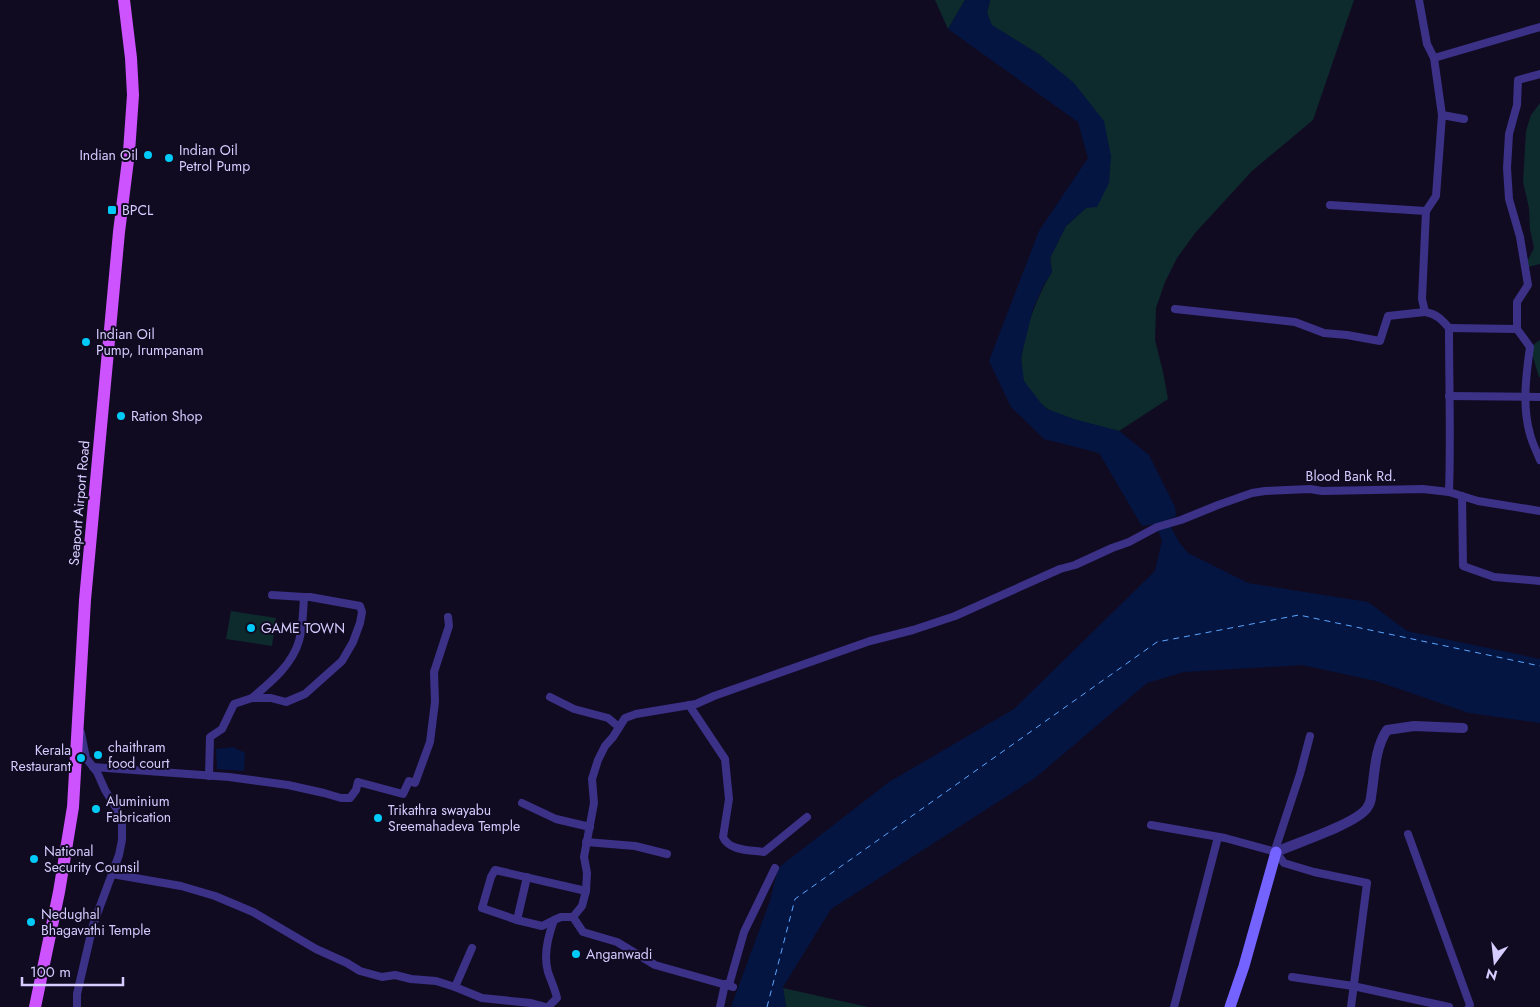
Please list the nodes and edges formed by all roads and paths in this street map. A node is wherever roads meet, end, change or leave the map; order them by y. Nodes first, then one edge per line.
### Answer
1 (124, 0) edge
2 (1420, 0) edge
3 (1540, 27) edge
4 (1434, 58) junction
5 (1540, 74) edge
6 (1442, 115) junction
7 (1464, 120) dead end
8 (1330, 205) dead end
9 (1426, 211) junction
10 (1175, 309) dead end
11 (1425, 312) junction
12 (1449, 328) junction
13 (1517, 329) junction
14 (1449, 396) junction
15 (1525, 396) junction
16 (1540, 397) edge
17 (1540, 460) edge
18 (1449, 492) junction
19 (1462, 496) junction
20 (1540, 511) edge
21 (1540, 581) edge
22 (272, 595) dead end
23 (304, 598) junction
24 (448, 617) dead end
25 (268, 685) junction
26 (550, 697) dead end
27 (252, 698) junction
28 (270, 698) junction
29 (690, 705) junction
30 (78, 714) junction
31 (619, 727) junction
32 (1463, 728) dead end
33 (1310, 736) dead end
34 (93, 767) junction
35 (209, 776) junction
36 (522, 803) dead end
37 (807, 817) dead end
38 (1151, 825) dead end
39 (590, 827) junction
40 (1408, 834) dead end
41 (1218, 837) junction
42 (586, 842) junction
43 (1276, 852) junction
44 (667, 854) dead end
45 (776, 868) dead end
46 (112, 874) junction
47 (527, 877) junction
48 (586, 891) junction
49 (573, 917) junction
50 (517, 920) junction
51 (554, 920) junction
52 (472, 948) dead end
53 (1292, 977) dead end
54 (729, 985) junction
55 (456, 986) junction
56 (1353, 986) junction
57 (496, 1003) edge
58 (35, 1007) edge
59 (77, 1007) edge
60 (547, 1007) edge
61 (720, 1007) edge
62 (1174, 1007) edge
63 (1230, 1007) edge
64 (1351, 1007) edge
65 (1449, 1007) edge
66 (1469, 1007) edge

1 - 30 main road, Seaport Airport Road
2 - 4 street
3 - 4 street
4 - 6 street
5 - 13 street
6 - 7 street
6 - 9 street
8 - 9 street
9 - 11 street
10 - 11 street
11 - 12 street
12 - 13 street
12 - 14 street
13 - 15 street
14 - 15 street
14 - 18 street
15 - 16 street
15 - 17 street
18 - 19 street, Blood Bank Rd.
18 - 29 street, Blood Bank Rd.
19 - 20 street, Blood Bank Rd.
19 - 21 street
22 - 23 street
23 - 25 street
23 - 28 street
24 - 35 street
25 - 27 street
25 - 28 street
26 - 31 street
27 - 28 street
27 - 35 street
29 - 31 street, Blood Bank Rd.
29 - 37 street
30 - 34 street
30 - 58 main road, Seaport Airport Road
31 - 39 street, Blood Bank Rd.
32 - 43 street
33 - 43 street
34 - 35 street
34 - 46 street
36 - 39 street
38 - 41 street
39 - 42 street, Blood Bank Rd.
40 - 66 street
41 - 43 street
41 - 62 street
42 - 44 street
42 - 48 street, Blood Bank Rd.
43 - 56 street
43 - 63 main road
45 - 54 street
46 - 55 street
46 - 59 street
47 - 48 street
47 - 50 street
47 - 50 street
48 - 49 street
49 - 51 street
49 - 54 street
50 - 51 street
51 - 60 street
52 - 55 street
53 - 56 street
54 - 61 street
55 - 57 street
56 - 64 street
56 - 65 street
57 - 60 street

